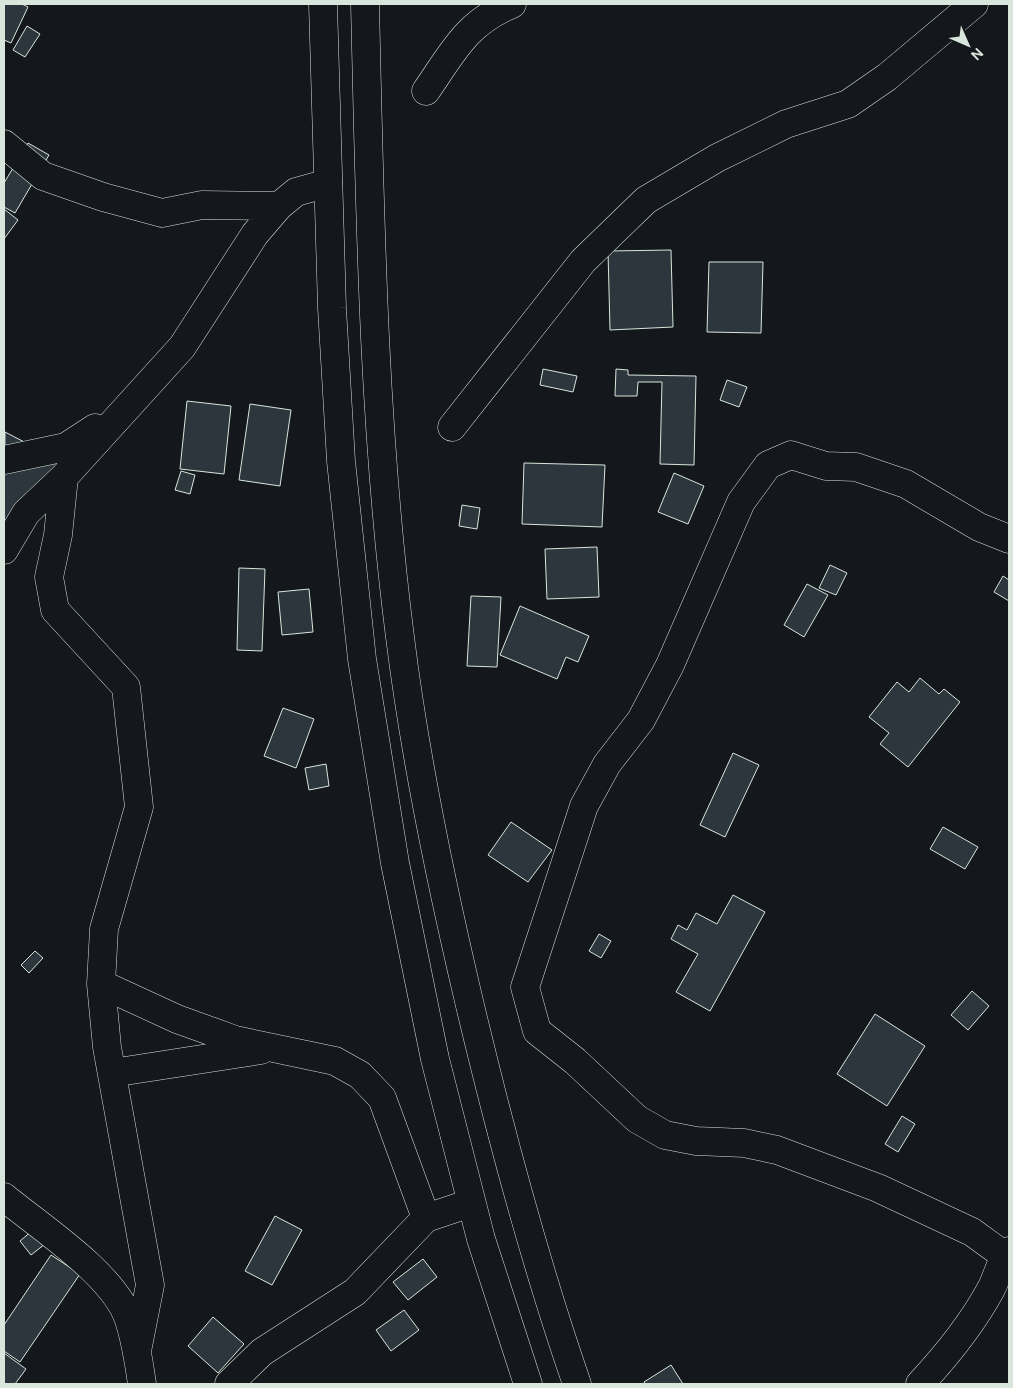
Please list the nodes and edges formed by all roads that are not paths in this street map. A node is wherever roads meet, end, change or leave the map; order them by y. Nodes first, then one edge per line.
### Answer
1 (323, 4) edge
2 (365, 4) edge
3 (512, 4) edge
4 (974, 4) edge
5 (426, 91) dead end
6 (4, 144) edge
7 (328, 183) junction
8 (279, 206) junction
9 (126, 408) junction
10 (452, 427) dead end
11 (4, 460) edge
12 (64, 477) junction
13 (1009, 539) edge
14 (4, 550) edge
15 (101, 984) junction
16 (272, 1048) junction
17 (112, 1073) junction
18 (4, 1197) edge
19 (471, 1203) junction
20 (426, 1218) junction
21 (1007, 1253) edge
22 (137, 1351) junction
23 (142, 1384) edge
24 (230, 1384) edge
25 (528, 1384) edge
26 (577, 1384) edge
27 (920, 1384) edge

1 - 7 street
2 - 26 street
3 - 5 street
4 - 10 street
6 - 8 street
7 - 8 street
7 - 19 street
8 - 9 street
9 - 11 street
9 - 12 street
12 - 14 street
12 - 15 street
13 - 21 street
15 - 16 street
15 - 17 street
16 - 17 street
16 - 20 street
17 - 22 street
18 - 22 street
19 - 20 street
19 - 25 street
20 - 24 street
21 - 27 street
22 - 23 street

